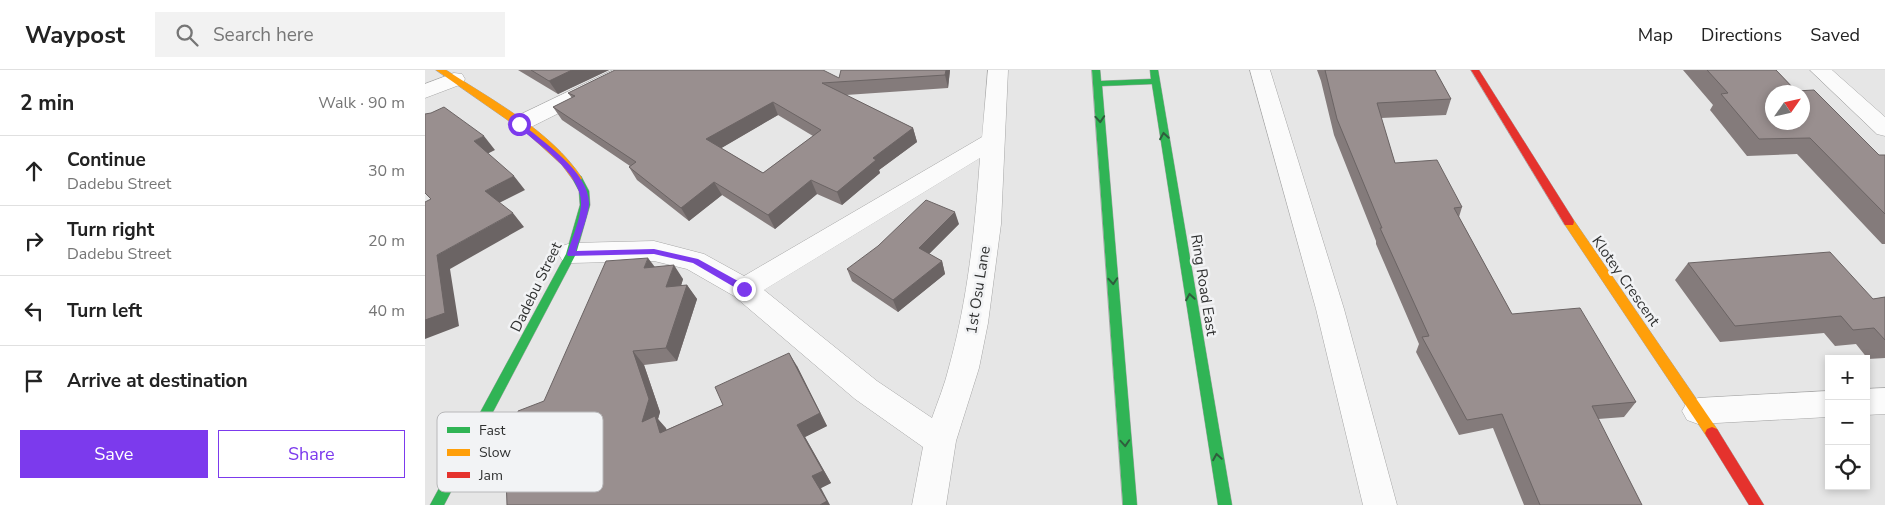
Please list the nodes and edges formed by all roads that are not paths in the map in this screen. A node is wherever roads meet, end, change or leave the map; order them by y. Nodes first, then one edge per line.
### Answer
1 (630, 70) edge
2 (998, 70) edge
3 (1096, 70) edge
4 (1261, 70) edge
5 (1475, 70) edge
6 (1820, 70) edge
7 (447, 75) edge
8 (1154, 76) edge
9 (1097, 84) junction
10 (425, 92) edge
11 (519, 124) junction
12 (1885, 129) edge
13 (995, 139) junction
14 (571, 254) junction
15 (744, 289) junction
16 (1885, 401) edge
17 (1870, 402) edge
18 (1825, 404) edge
19 (1698, 411) junction
20 (487, 412) edge
21 (940, 441) junction
22 (444, 492) edge
23 (437, 505) edge
24 (929, 505) edge
25 (1130, 505) edge
26 (1225, 505) edge
27 (1380, 505) edge
28 (1757, 505) edge

1 - 11 street
2 - 13 street, 1st Osu Lane
3 - 9 street
4 - 27 street
5 - 19 street, Klotey Crescent
6 - 12 street
7 - 10 street
7 - 11 street, Dadebu Street
8 - 9 street
26 -> 8 street, Ring Road East
9 -> 25 street
11 - 14 street, Dadebu Street
13 - 15 street
13 - 21 street, 1st Osu Lane
14 - 15 street
14 - 20 street, Dadebu Street
15 - 21 street
16 - 17 street
18 - 19 street
19 - 28 street, Klotey Crescent
21 - 24 street, 1st Osu Lane
22 - 23 street, Dadebu Street

